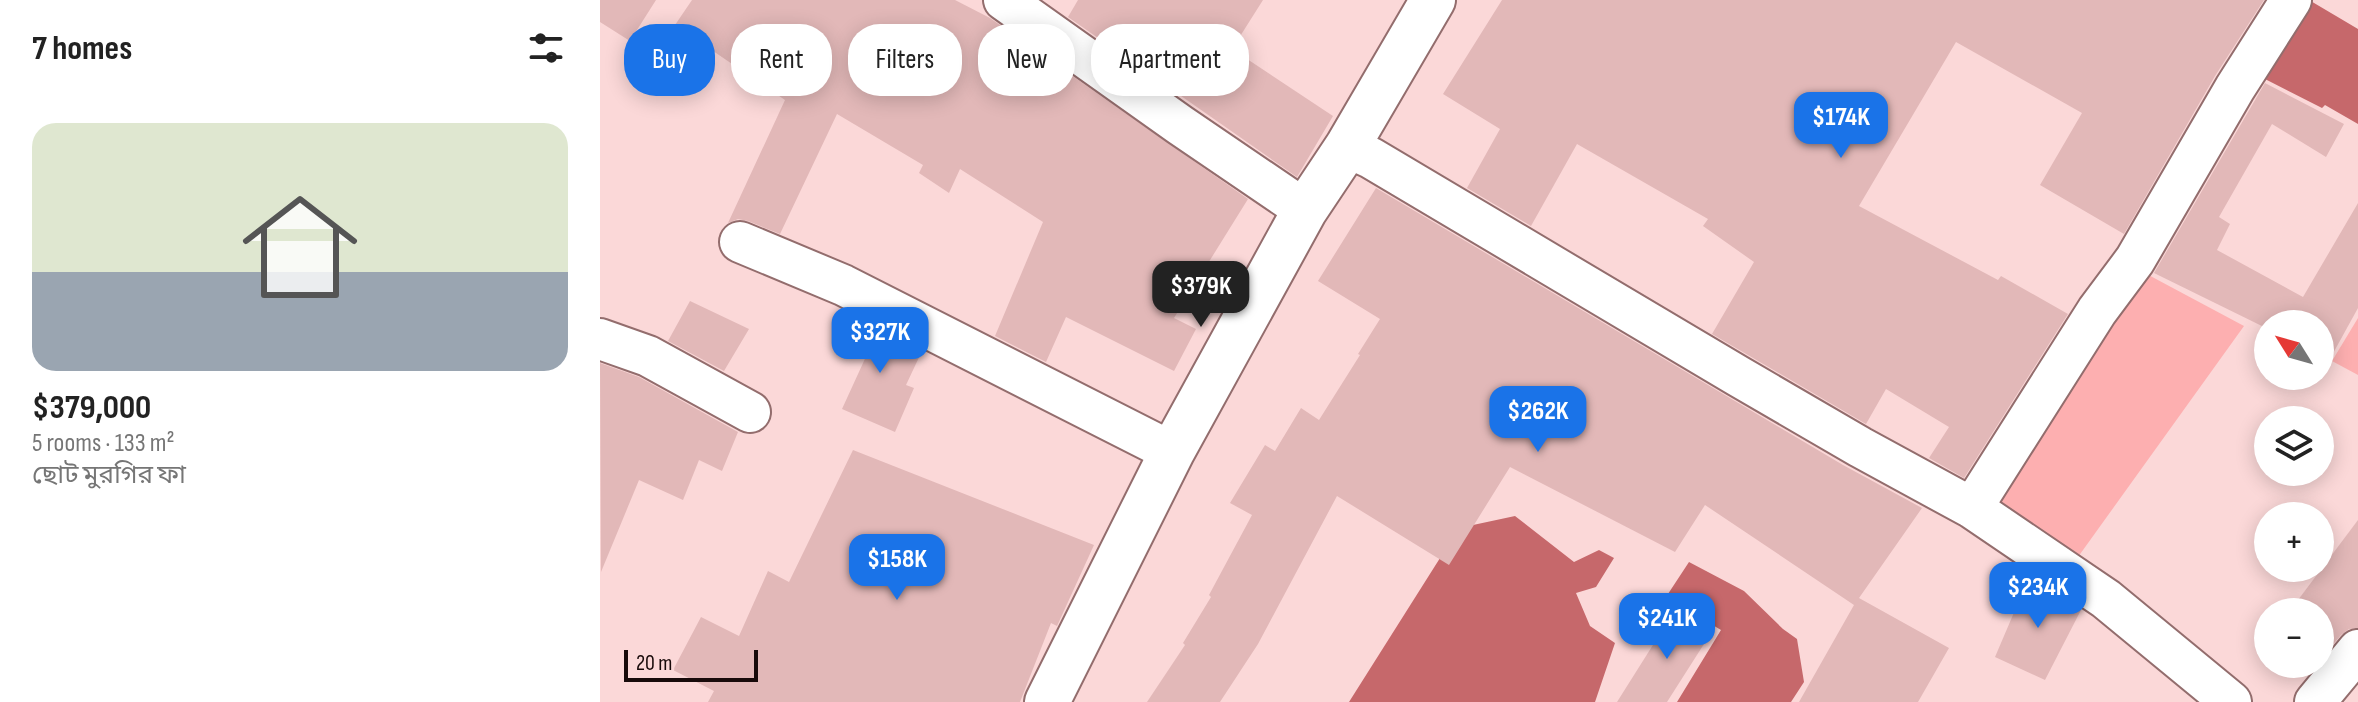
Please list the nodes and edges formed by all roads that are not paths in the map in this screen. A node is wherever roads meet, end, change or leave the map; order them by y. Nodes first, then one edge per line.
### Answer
1 (1004, 0) edge
2 (1433, 0) edge
3 (2291, 0) edge
4 (1347, 147) junction
5 (1305, 210) junction
6 (740, 242) dead end
7 (600, 339) edge
8 (750, 412) dead end
9 (1172, 452) junction
10 (1972, 508) junction
11 (2358, 650) edge
12 (1047, 702) edge
13 (2231, 702) edge
14 (2315, 702) edge

1 - 5 street
2 - 4 street
3 - 10 street
4 - 5 street
4 - 10 street
5 - 9 street
6 - 9 street
7 - 8 street
9 - 12 street
10 - 13 street
11 - 14 street

